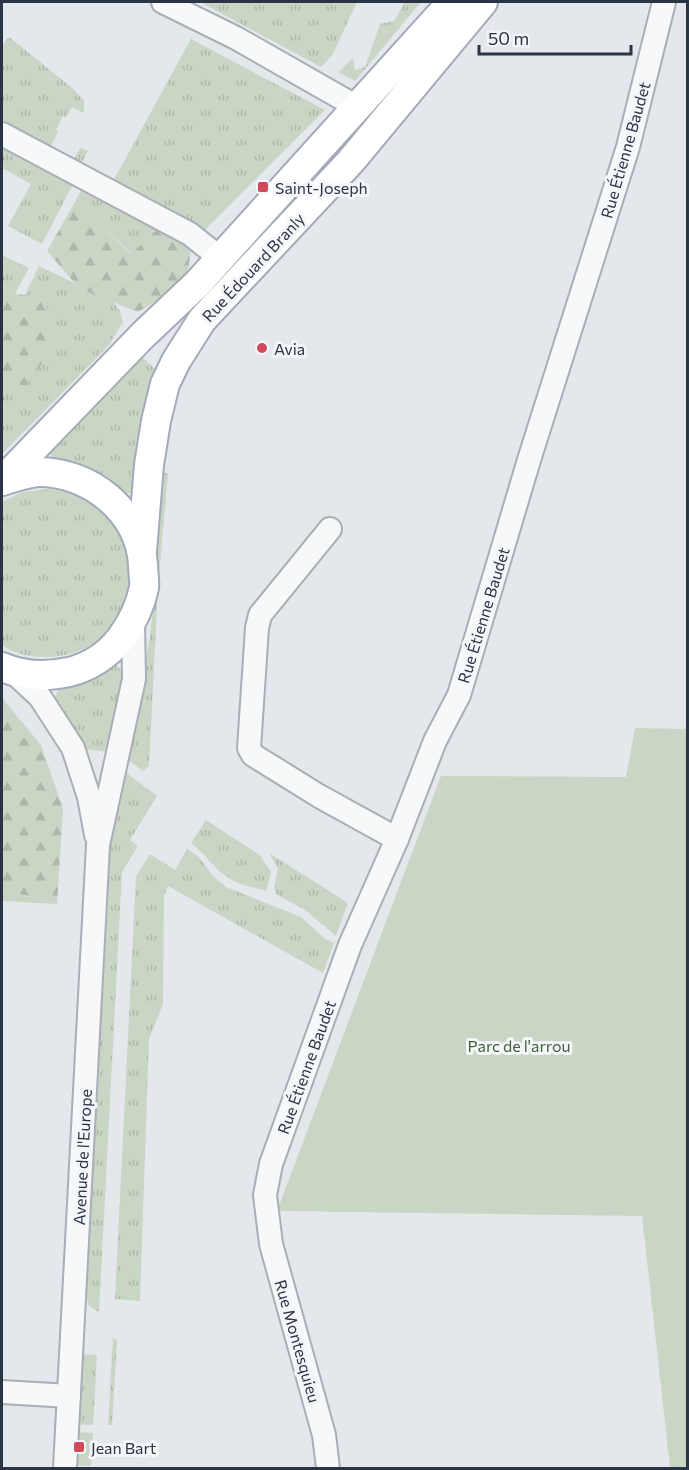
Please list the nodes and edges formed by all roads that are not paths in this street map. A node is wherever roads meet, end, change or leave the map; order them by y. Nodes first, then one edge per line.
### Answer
1 (163, 2) edge
2 (452, 2) edge
3 (483, 2) edge
4 (664, 2) edge
5 (357, 107) junction
6 (2, 134) edge
7 (220, 258) junction
8 (2, 481) edge
9 (330, 529) dead end
10 (142, 551) junction
11 (133, 622) junction
12 (7, 669) edge
13 (397, 839) junction
14 (98, 844) junction
15 (266, 1214) joint
16 (2, 1392) edge
17 (69, 1396) junction
18 (65, 1468) edge
19 (328, 1468) edge

1 - 5 street
2 - 5 main road, Rue Édouard Branly
3 - 10 main road, Rue Édouard Branly
4 - 13 street, Rue Étienne Baudet
5 - 7 main road, Rue Édouard Branly
6 - 7 street
7 - 8 main road, Rue Édouard Branly
8 - 10 main road
9 - 13 street
10 - 11 main road
11 - 12 main road
11 - 14 street, Avenue de l'Europe
12 - 14 street, Avenue de l'Europe
13 - 15 street, Rue Étienne Baudet
14 - 17 street, Avenue de l'Europe
15 - 19 street, Rue Montesquieu
16 - 17 street
17 - 18 street, Avenue de l'Europe

